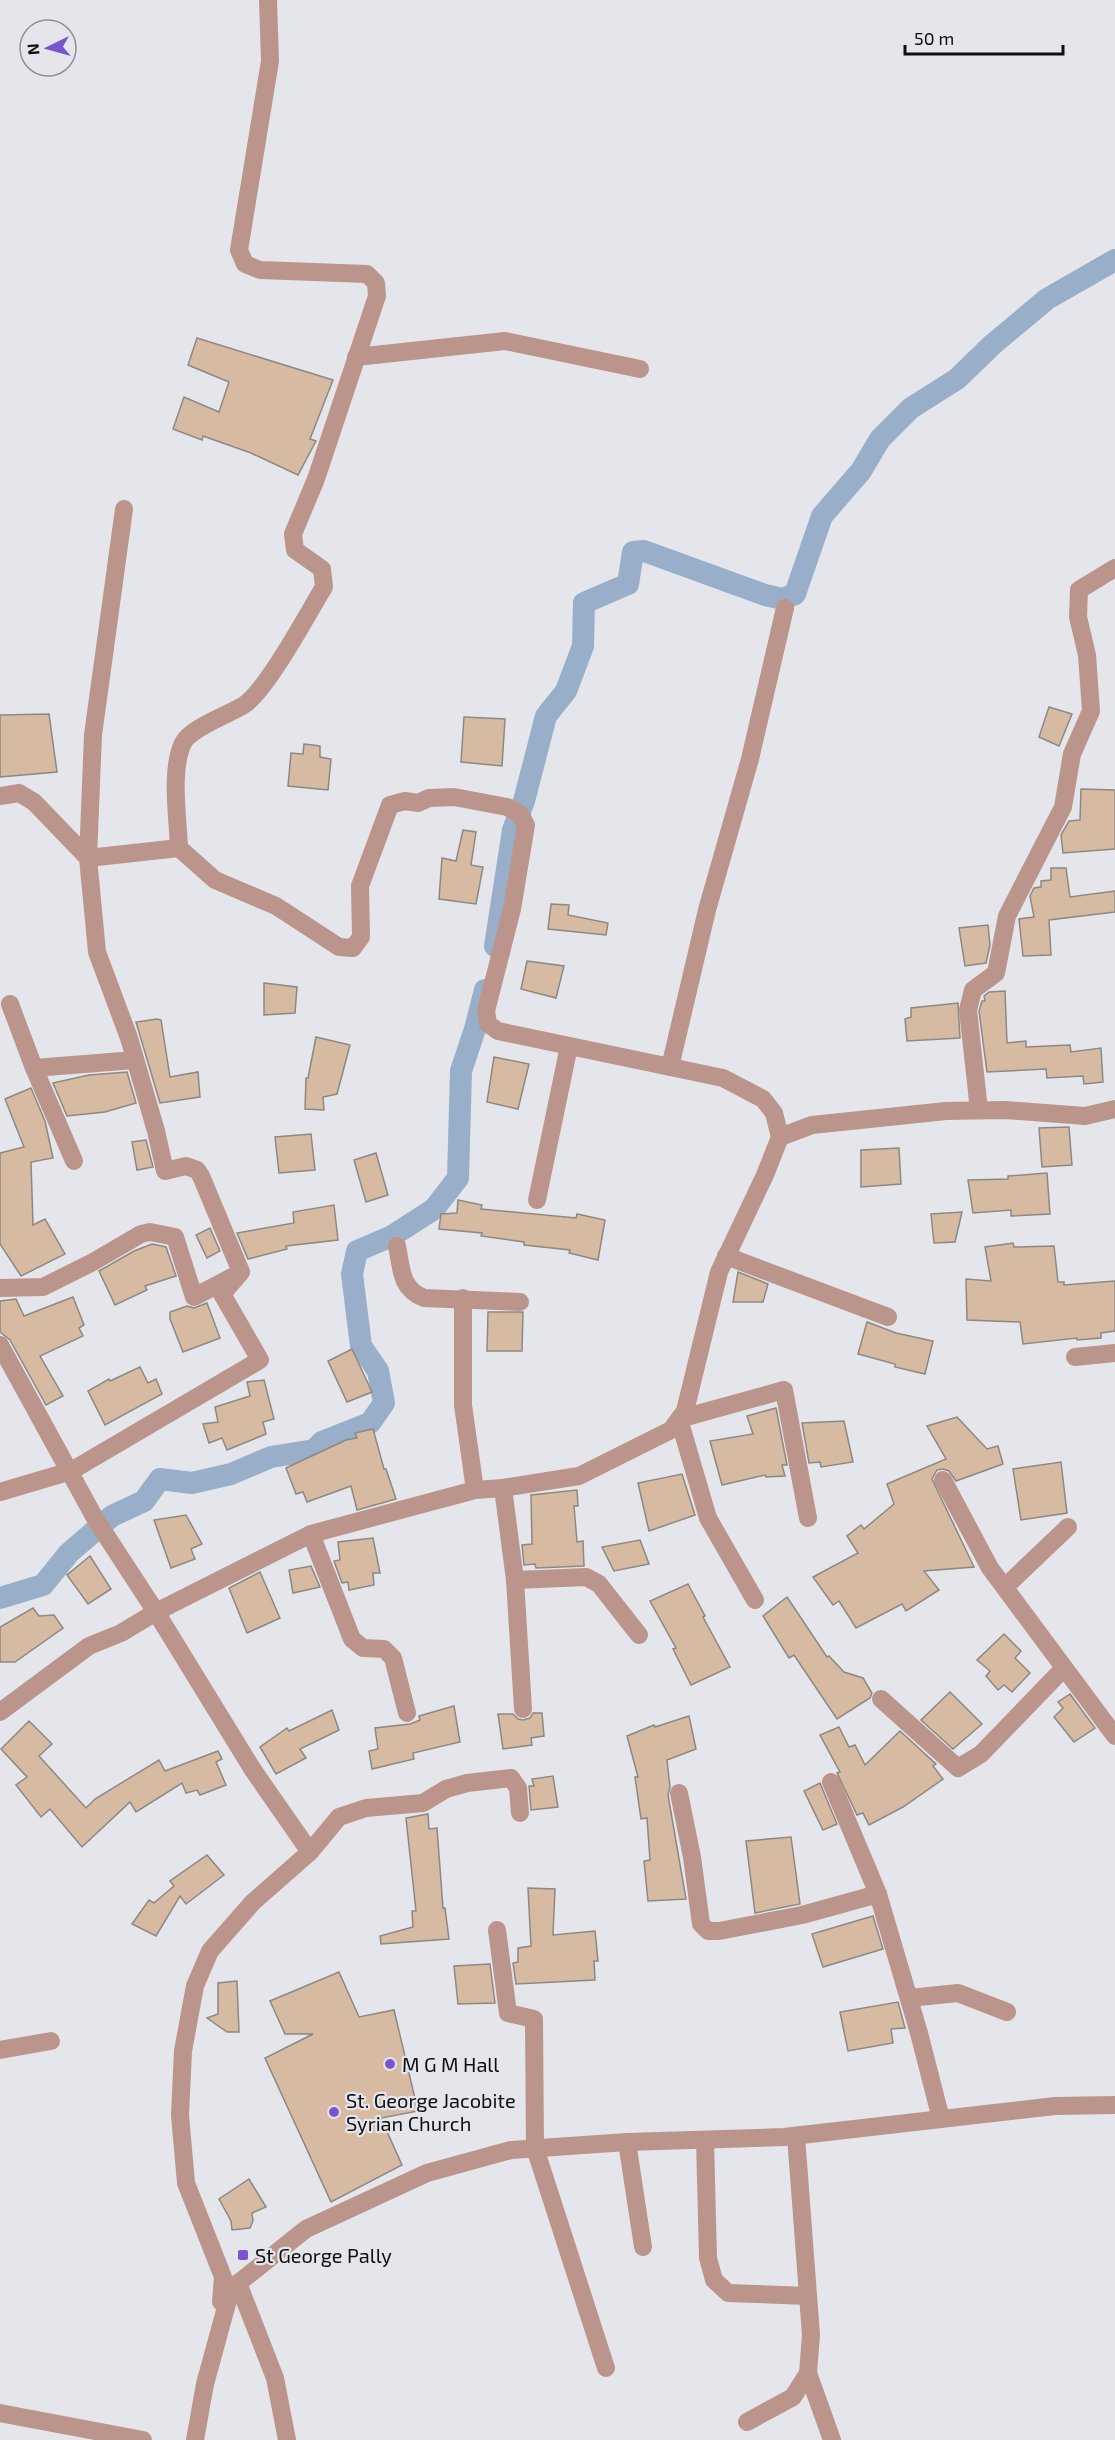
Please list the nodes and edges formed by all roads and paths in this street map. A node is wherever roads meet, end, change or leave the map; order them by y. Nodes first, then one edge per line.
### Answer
1 (268, 0) edge
2 (356, 357) junction
3 (640, 369) dead end
4 (124, 509) dead end
5 (1115, 568) edge
6 (785, 608) dead end
7 (0, 796) edge
8 (179, 848) junction
9 (88, 858) junction
10 (10, 1004) dead end
11 (569, 1046) junction
12 (135, 1060) junction
13 (670, 1067) junction
14 (34, 1068) junction
15 (1115, 1109) edge
16 (979, 1110) junction
17 (780, 1137) junction
18 (74, 1161) dead end
19 (537, 1200) dead end
20 (397, 1246) dead end
21 (726, 1256) junction
22 (241, 1272) junction
23 (0, 1288) edge
24 (463, 1298) junction
25 (520, 1302) dead end
26 (888, 1317) dead end
27 (0, 1345) edge
28 (1115, 1353) edge
29 (1075, 1357) dead end
30 (679, 1419) junction
31 (71, 1471) junction
32 (943, 1480) dead end
33 (503, 1488) junction
34 (475, 1490) junction
35 (0, 1492) edge
36 (808, 1518) dead end
37 (1068, 1527) dead end
38 (311, 1533) junction
39 (515, 1580) junction
40 (1005, 1587) junction
41 (755, 1600) dead end
42 (156, 1612) junction
43 (639, 1635) dead end
44 (1064, 1668) junction
45 (881, 1699) dead end
46 (523, 1709) dead end
47 (0, 1712) edge
48 (406, 1713) dead end
49 (1115, 1736) edge
50 (831, 1782) dead end
51 (679, 1793) dead end
52 (520, 1813) dead end
53 (310, 1852) junction
54 (878, 1894) junction
55 (497, 1930) dead end
56 (909, 1998) junction
57 (1006, 2012) dead end
58 (51, 2041) dead end
59 (0, 2050) edge
60 (1115, 2105) edge
61 (940, 2119) junction
62 (796, 2136) junction
63 (705, 2140) junction
64 (627, 2142) junction
65 (535, 2148) junction
66 (643, 2247) dead end
67 (238, 2283) junction
68 (808, 2296) junction
69 (217, 2340) junction
70 (606, 2368) dead end
71 (808, 2373) junction
72 (0, 2413) edge
73 (747, 2422) dead end
74 (143, 2440) edge
75 (195, 2440) edge
76 (288, 2440) edge
77 (832, 2440) edge

1 - 2 street
2 - 3 street
2 - 8 street
4 - 9 street
5 - 16 street
6 - 13 street
7 - 9 street
8 - 9 street
8 - 11 street
9 - 12 street
10 - 14 street
11 - 13 street
11 - 19 street
12 - 14 street
12 - 22 street
13 - 17 street
14 - 18 street
15 - 16 street
16 - 17 street
17 - 21 street
20 - 24 street
21 - 26 street
21 - 30 street
22 - 23 street
22 - 31 street
24 - 25 street
24 - 34 street
27 - 31 street
28 - 29 street
30 - 33 street
30 - 36 street
30 - 41 street
31 - 35 street
31 - 42 street
32 - 40 street
33 - 34 street
33 - 39 street
34 - 38 street
37 - 40 street
38 - 42 street
38 - 48 street
39 - 43 street
39 - 46 street
40 - 44 street
42 - 47 street
42 - 53 street
44 - 45 street
44 - 49 street
50 - 54 street
51 - 54 street
52 - 53 street
53 - 69 street
54 - 56 street
55 - 65 street
56 - 57 street
56 - 61 street
58 - 59 street
60 - 61 street
61 - 62 street
62 - 63 street
62 - 68 street
63 - 64 street
63 - 68 street
64 - 65 street
64 - 66 street
65 - 67 street
65 - 70 street
67 - 69 street
67 - 76 street
68 - 71 street
69 - 75 street
71 - 73 street
71 - 77 street
72 - 74 street

